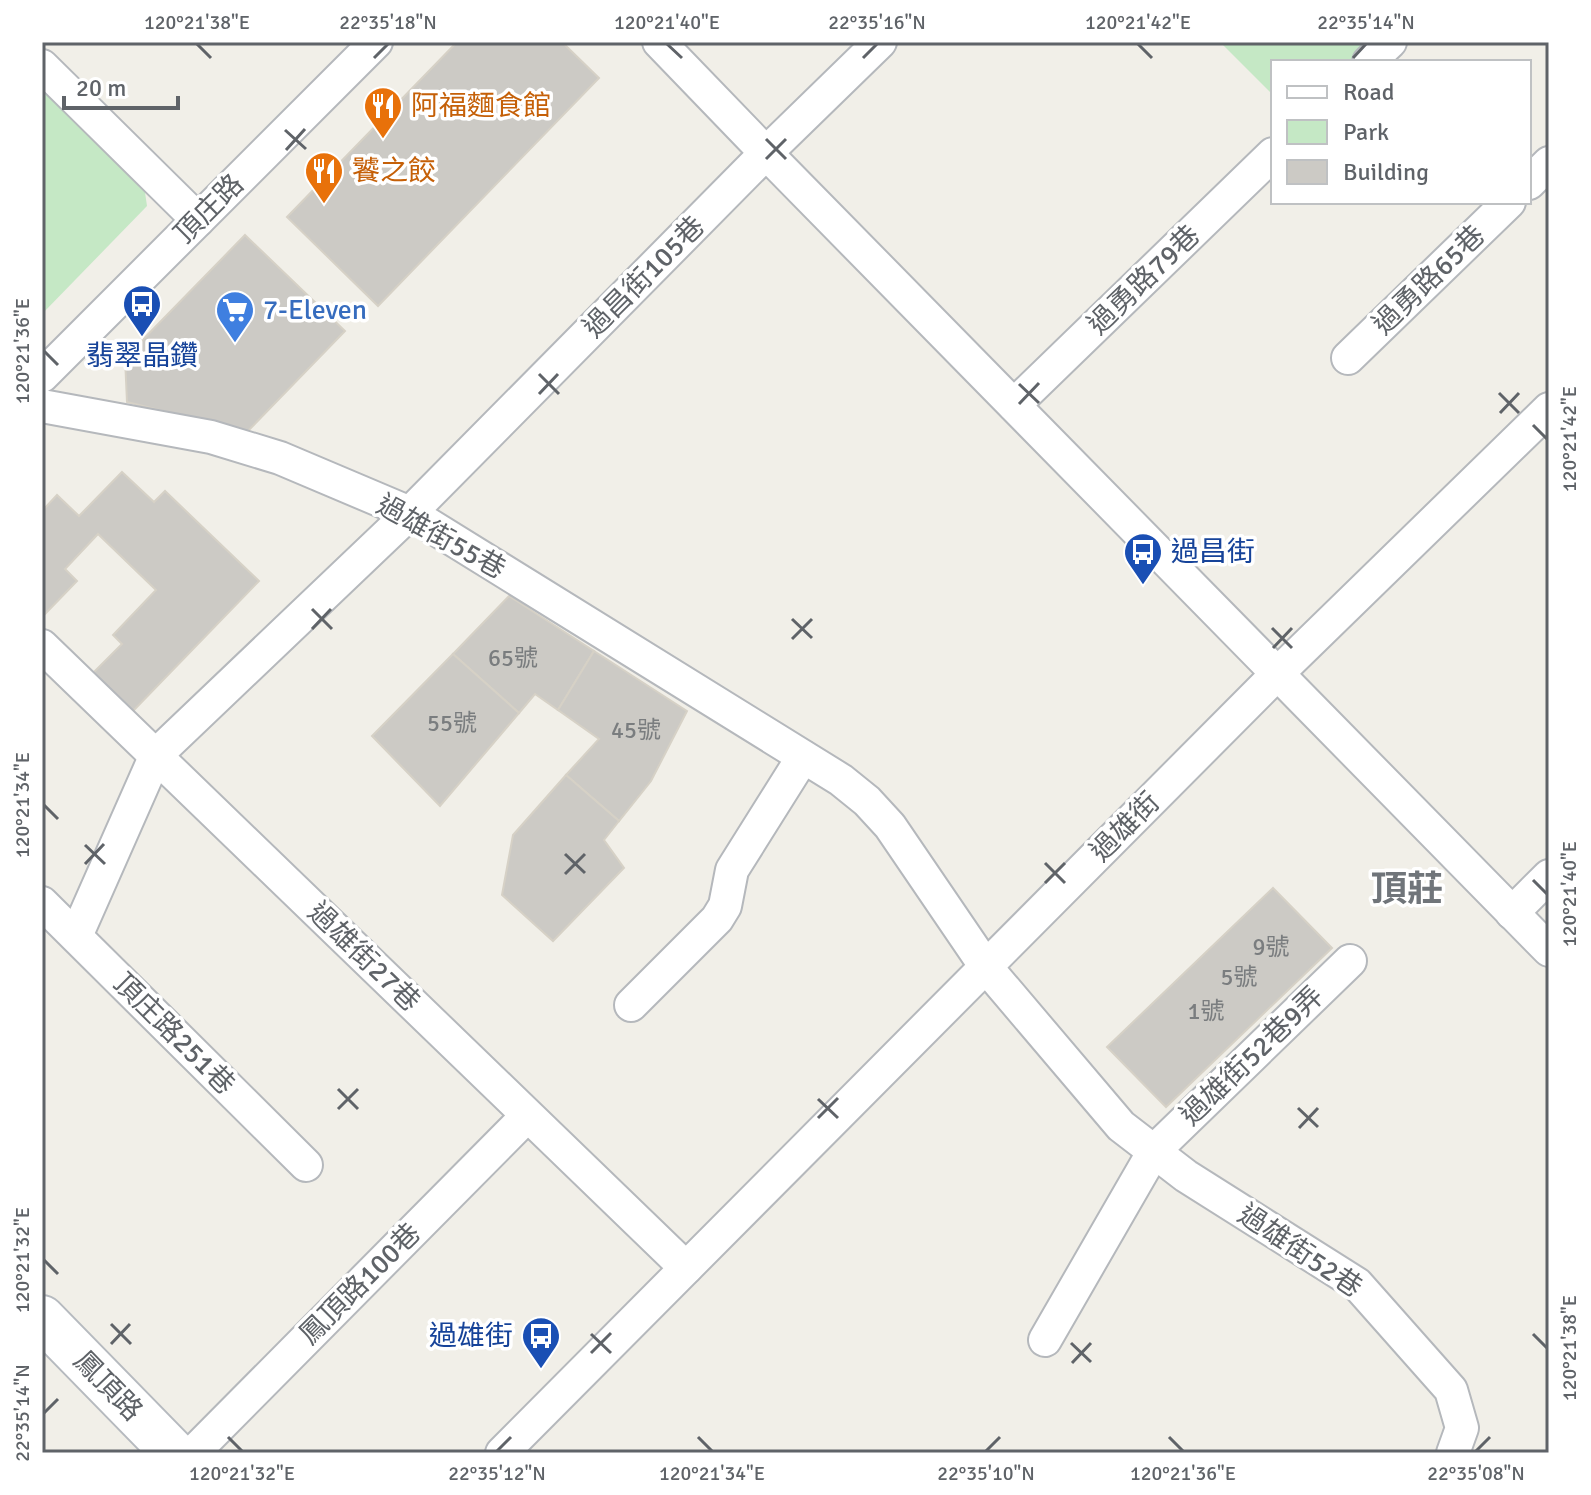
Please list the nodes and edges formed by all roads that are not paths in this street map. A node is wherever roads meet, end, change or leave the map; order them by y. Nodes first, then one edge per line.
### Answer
1 (376, 42) edge
2 (659, 42) edge
3 (880, 42) edge
4 (1390, 42) edge
5 (1371, 60) edge
6 (42, 66) edge
7 (766, 153) junction
8 (1271, 156) edge
9 (1549, 163) edge
10 (1531, 181) edge
11 (1507, 204) edge
12 (198, 220) junction
13 (1348, 358) dead end
14 (42, 376) edge
15 (1014, 405) junction
16 (42, 406) edge
17 (1549, 409) edge
18 (410, 513) junction
19 (42, 646) edge
20 (1278, 673) junction
21 (156, 755) junction
22 (803, 757) junction
23 (1549, 876) edge
24 (42, 903) edge
25 (1512, 913) junction
26 (76, 936) junction
27 (1549, 950) edge
28 (1350, 961) dead end
29 (986, 967) junction
30 (631, 1005) dead end
31 (527, 1116) junction
32 (1154, 1151) junction
33 (306, 1165) dead end
34 (686, 1268) junction
35 (42, 1318) edge
36 (1045, 1340) dead end
37 (174, 1453) edge
38 (193, 1453) edge
39 (502, 1453) edge
40 (1453, 1453) edge

1 - 12 street, 頂庄路
2 - 7 street
3 - 7 street, 過昌街105巷
4 - 5 street
6 - 12 street
7 - 15 street
7 - 18 street, 過昌街105巷
8 - 15 street, 過勇路79巷
9 - 10 street
11 - 13 street, 過勇路65巷
12 - 14 street, 頂庄路
15 - 20 street
16 - 18 street, 過雄街55巷
17 - 20 street, 過雄街
18 - 21 street, 過昌街105巷
18 - 22 street, 過雄街55巷
19 - 21 street, 過雄街27巷
20 - 25 street
20 - 29 street, 過雄街
21 - 26 street
21 - 31 street, 過雄街27巷
22 - 29 street, 過雄街55巷
22 - 30 street
23 - 25 street
24 - 26 street, 頂庄路251巷
25 - 27 street
26 - 33 street, 頂庄路251巷
28 - 32 street, 過雄街52巷9弄
29 - 32 street, 過雄街52巷
29 - 34 street, 過雄街
31 - 34 street, 過雄街27巷
31 - 38 street, 鳳頂路100巷
32 - 36 street
32 - 40 street, 過雄街52巷
34 - 39 street, 過雄街
35 - 37 main road, 鳳頂路

